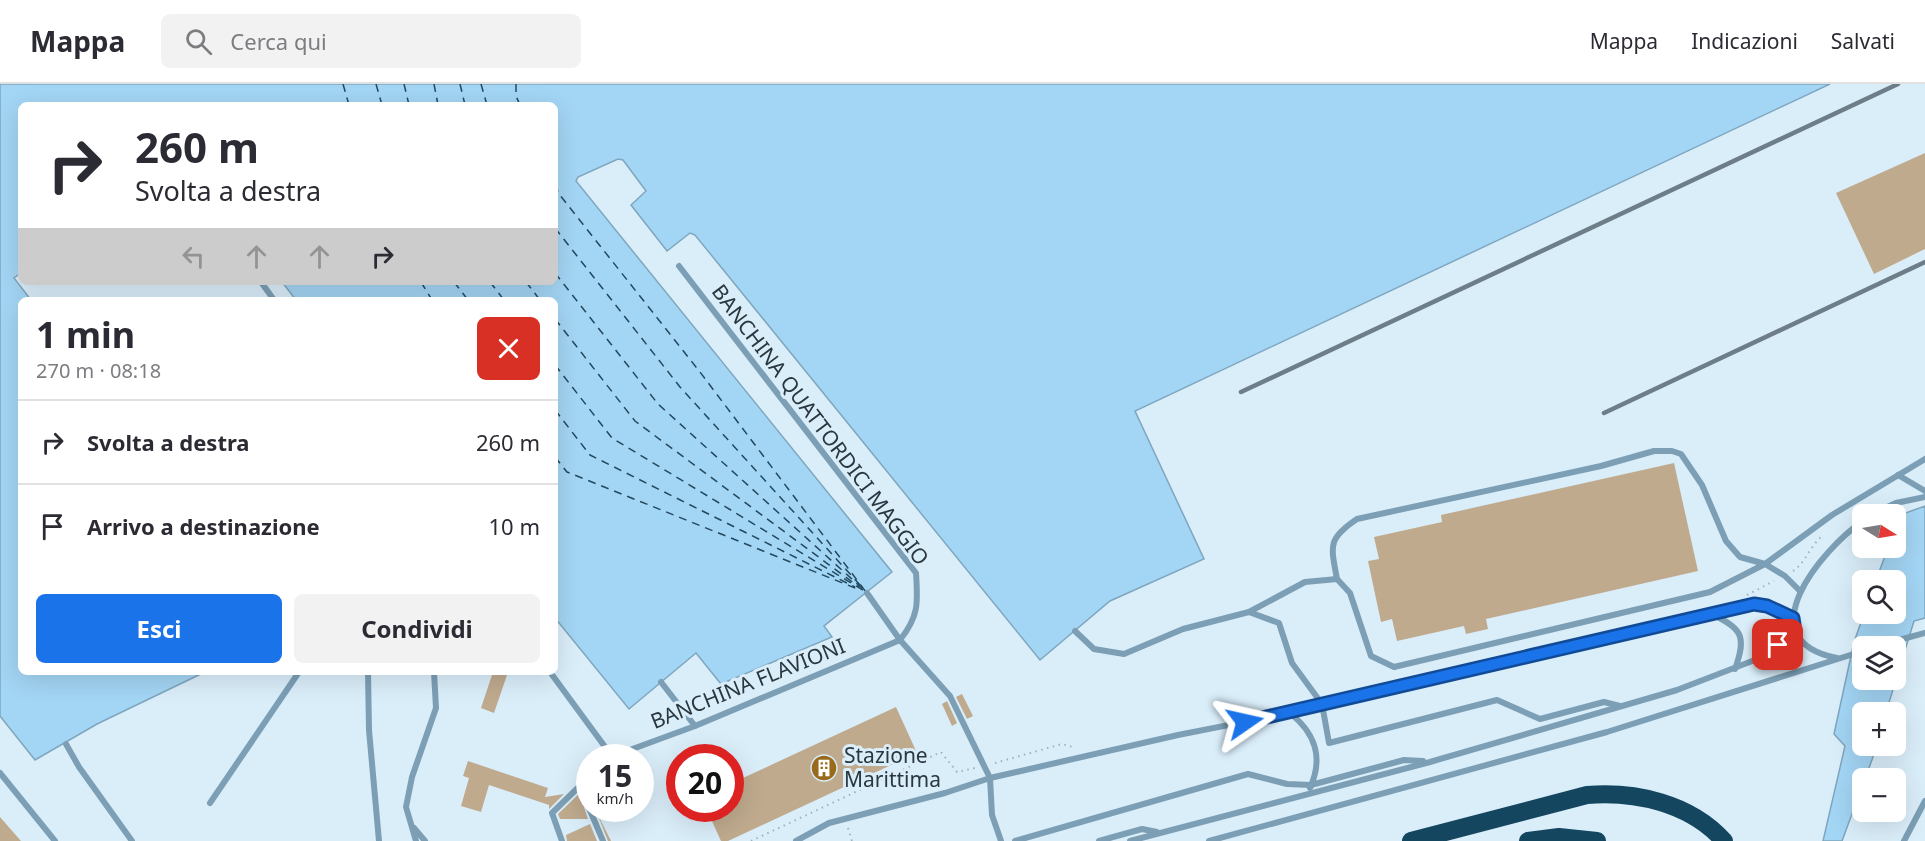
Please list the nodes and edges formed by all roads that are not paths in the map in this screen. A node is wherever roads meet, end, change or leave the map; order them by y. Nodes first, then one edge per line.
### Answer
1 (679, 266) dead end
2 (1925, 459) edge
3 (1898, 475) junction
4 (1925, 490) edge
5 (1925, 497) edge
6 (1894, 504) edge
7 (1852, 529) edge
8 (1765, 564) junction
9 (1337, 579) junction
10 (1800, 591) junction
11 (867, 593) dead end
12 (1249, 612) junction
13 (1710, 613) junction
14 (1794, 621) junction
15 (1075, 631) dead end
16 (1925, 633) edge
17 (1906, 638) edge
18 (900, 640) junction
19 (1852, 654) edge
20 (1838, 658) junction
21 (1735, 669) junction
22 (297, 675) edge
23 (368, 675) edge
24 (434, 675) edge
25 (552, 675) edge
26 (661, 682) dead end
27 (1322, 704) junction
28 (1621, 706) junction
29 (1290, 713) junction
30 (695, 726) junction
31 (66, 744) dead end
32 (601, 744) edge
33 (643, 744) edge
34 (1430, 762) junction
35 (0, 773) edge
36 (990, 778) junction
37 (1311, 785) junction
38 (576, 790) edge
39 (1306, 795) junction
40 (1925, 801) edge
41 (210, 803) dead end
42 (595, 822) edge
43 (414, 828) junction
44 (1161, 832) junction
45 (55, 841) edge
46 (132, 841) edge
47 (379, 841) edge
48 (416, 841) edge
49 (425, 841) edge
50 (562, 841) edge
51 (603, 841) edge
52 (796, 841) edge
53 (1001, 841) edge
54 (1015, 841) edge
55 (1099, 841) edge
56 (1130, 841) edge
57 (1209, 841) edge
58 (1411, 841) edge
59 (1528, 841) edge
60 (1597, 841) edge
61 (1724, 841) edge
62 (1904, 841) edge

1 - 18 lane, BANCHINA QUATTORDICI MAGGIO
2 - 3 lane
3 - 4 lane
3 - 8 lane
5 - 6 lane
7 - 10 lane
8 - 9 lane
8 - 9 lane
8 - 10 lane
9 - 12 lane
10 - 14 lane
11 - 18 lane
12 - 15 lane
12 - 27 lane
13 - 14 lane
13 - 21 lane
13 - 27 lane
14 - 20 lane
14 - 21 lane
16 - 17 lane
18 - 30 lane, BANCHINA FLAVIONI
18 - 36 lane
19 - 20 lane
20 - 57 lane
21 - 28 lane
22 - 41 lane
23 - 47 lane
24 - 43 lane
25 - 32 lane
26 - 30 lane
27 - 28 lane
27 - 29 lane
28 - 34 lane
29 - 36 lane
29 - 37 lane
30 - 33 lane, BANCHINA FLAVIONI
31 - 46 lane
34 - 37 lane
34 - 39 lane
35 - 45 lane
36 - 52 lane
36 - 53 lane
37 - 39 lane
37 - 54 lane
38 - 50 lane
39 - 44 lane
40 - 62 lane
42 - 51 lane
43 - 48 lane
43 - 49 lane
44 - 55 lane
44 - 56 lane
58 - 61 highway
59 - 60 highway

